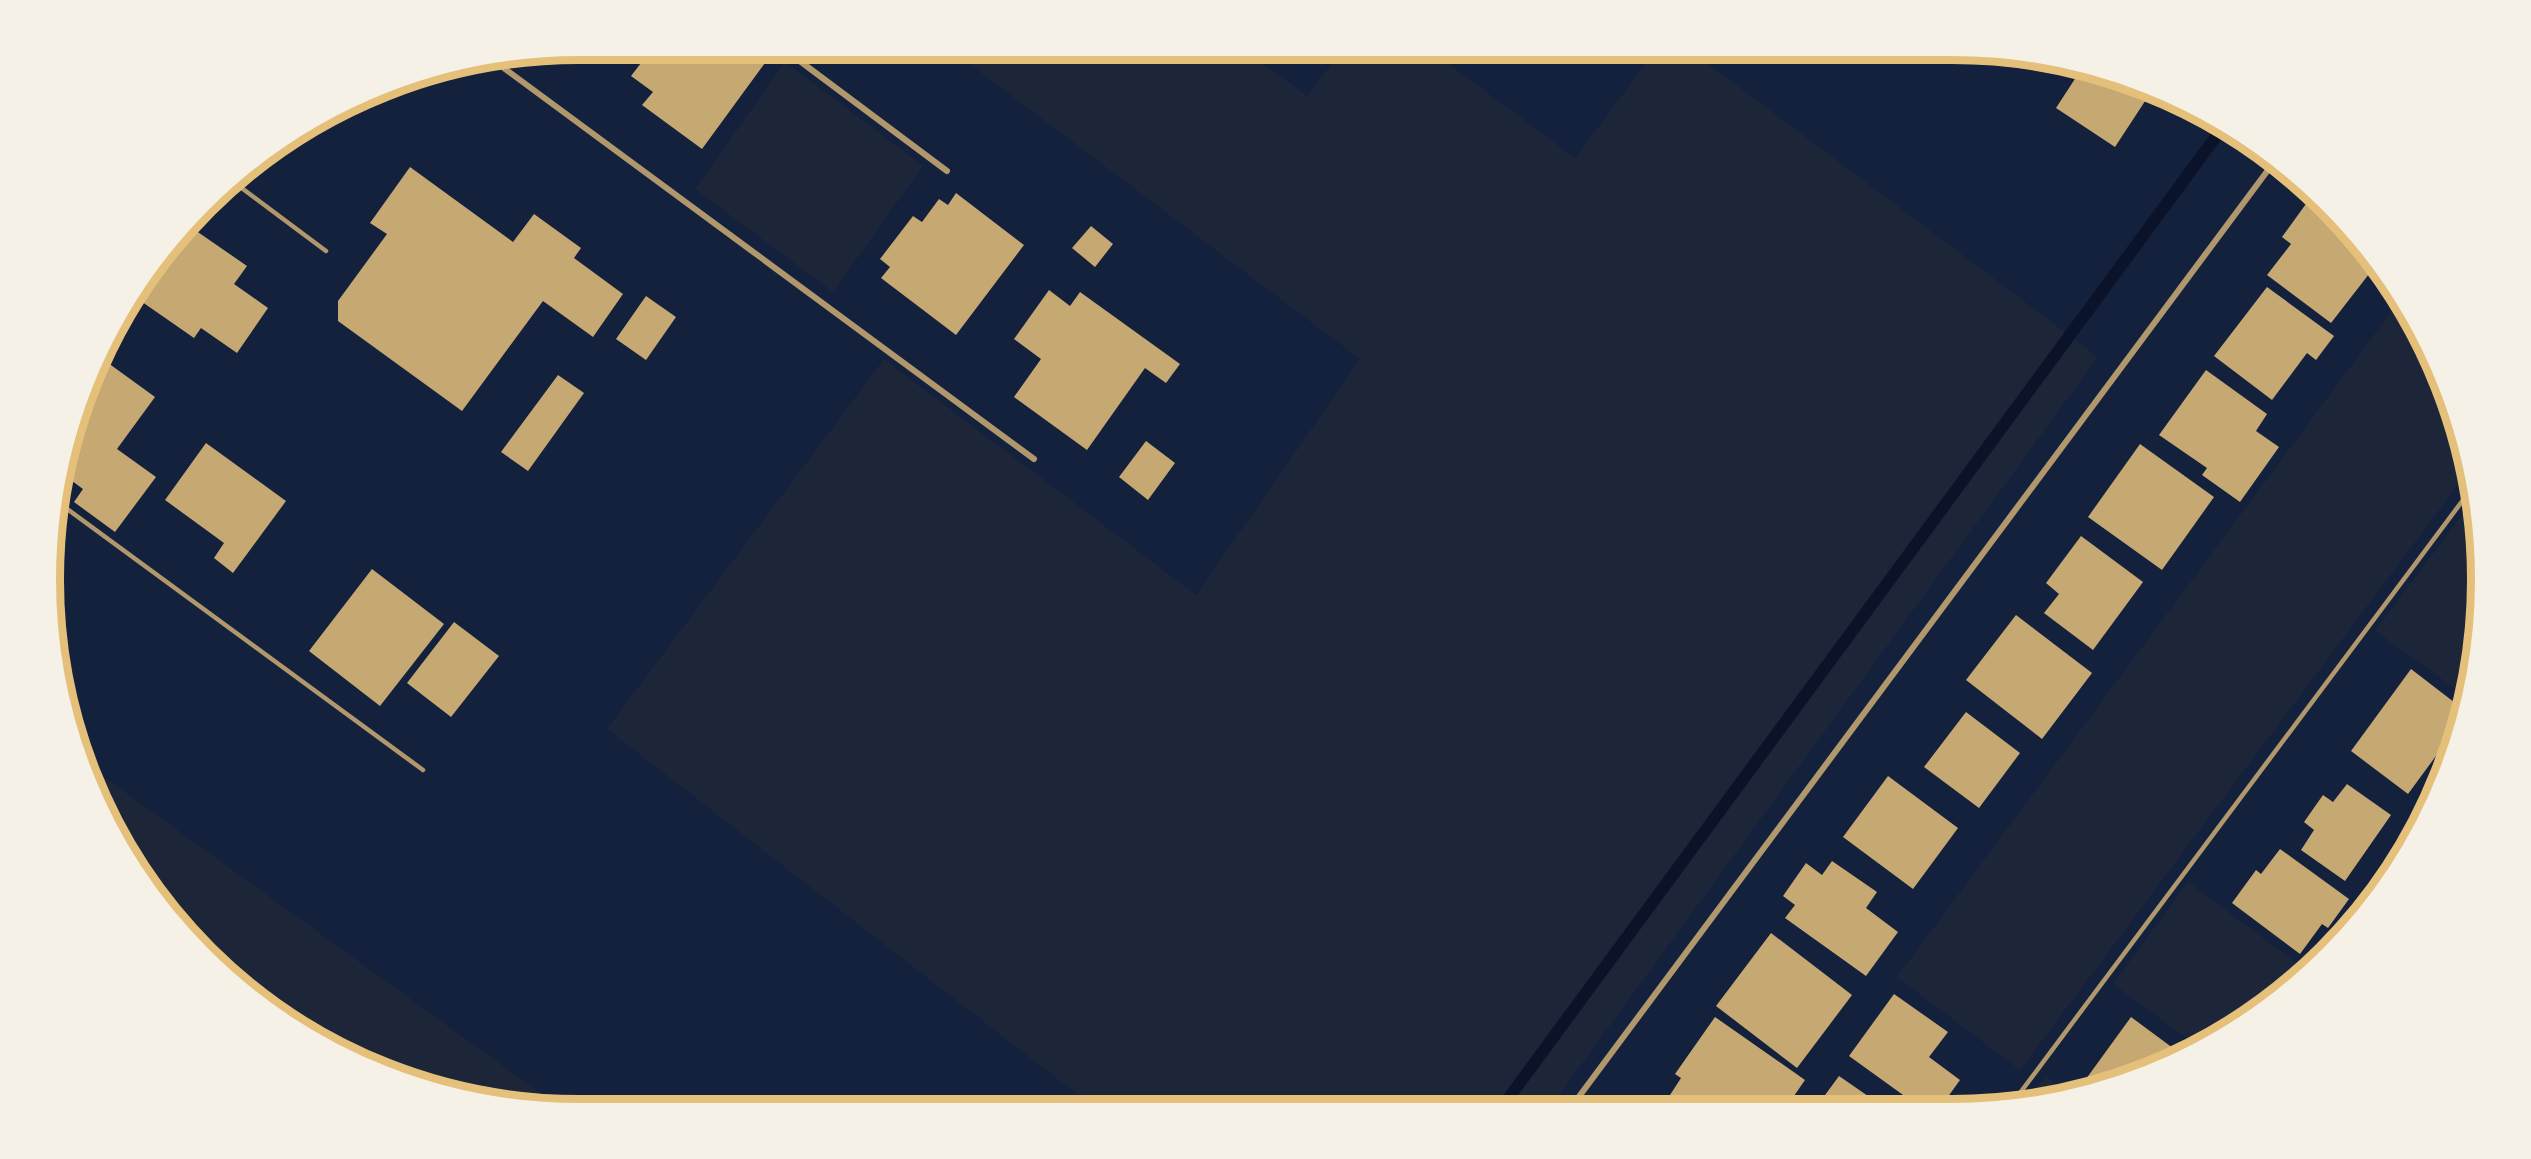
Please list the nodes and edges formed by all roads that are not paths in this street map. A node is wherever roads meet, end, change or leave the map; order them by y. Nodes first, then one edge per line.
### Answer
1 (798, 60) edge
2 (501, 66) edge
3 (2269, 168) edge
4 (947, 171) dead end
5 (240, 187) edge
6 (326, 250) dead end
7 (1034, 459) dead end
8 (2465, 498) edge
9 (65, 507) edge
10 (423, 771) dead end
11 (2018, 1095) edge
12 (1577, 1099) edge

1 - 4 street
2 - 7 street
3 - 12 street
5 - 6 lane
8 - 11 lane
9 - 10 lane

